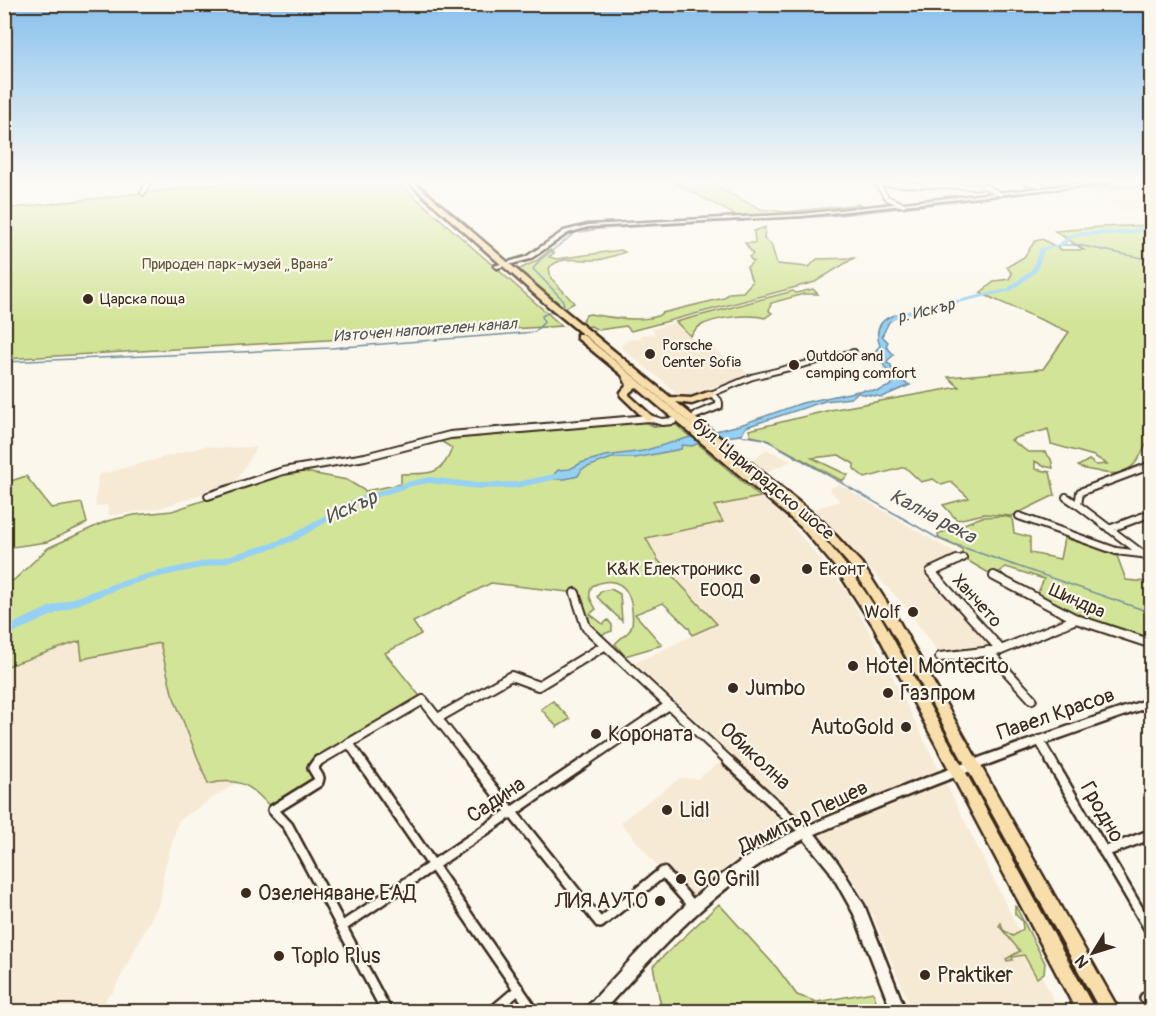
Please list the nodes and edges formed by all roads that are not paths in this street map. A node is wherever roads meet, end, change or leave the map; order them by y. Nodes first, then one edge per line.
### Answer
1 (459, 229) edge
2 (462, 229) edge
3 (574, 229) edge
4 (501, 265) junction
5 (559, 314) junction
6 (854, 352) dead end
7 (620, 369) junction
8 (629, 389) junction
9 (711, 394) junction
10 (668, 398) junction
11 (656, 400) junction
12 (692, 401) junction
13 (649, 418) junction
14 (693, 420) junction
15 (673, 421) dead end
16 (716, 444) junction
17 (1151, 463) edge
18 (208, 496) dead end
19 (1066, 497) dead end
20 (1078, 505) junction
21 (1152, 513) edge
22 (1019, 516) dead end
23 (1109, 529) junction
24 (1142, 554) junction
25 (963, 558) dead end
26 (1152, 561) edge
27 (994, 576) dead end
28 (575, 593) dead end
29 (1076, 619) junction
30 (1152, 644) edge
31 (604, 646) junction
32 (1001, 650) junction
33 (988, 651) junction
34 (940, 657) dead end
35 (1032, 699) dead end
36 (1152, 702) edge
37 (669, 705) junction
38 (438, 718) junction
39 (1039, 740) junction
40 (349, 743) junction
41 (974, 765) junction
42 (957, 771) junction
43 (512, 811) junction
44 (806, 833) junction
45 (1152, 834) edge
46 (1104, 852) junction
47 (433, 864) junction
48 (693, 906) junction
49 (343, 926) junction
50 (1152, 933) edge
51 (519, 989) junction
52 (387, 1011) edge
53 (492, 1011) edge
54 (534, 1011) edge
55 (592, 1011) edge
56 (899, 1011) edge
57 (1087, 1011) edge
58 (1111, 1011) edge

1 - 4 highway, бул. Цариградско шосе
2 - 4 highway, бул. Цариградско шосе
3 - 4 street
4 - 5 highway, бул. Цариградско шосе
5 - 7 highway, бул. Цариградско шосе
5 - 10 highway, бул. Цариградско шосе
6 - 9 street
7 - 8 highway
7 - 11 highway, бул. Цариградско шосе
8 - 11 highway
8 - 13 highway
9 - 12 highway
9 - 14 street
10 - 12 highway
10 - 14 highway, бул. Цариградско шосе
11 - 14 highway, бул. Цариградско шосе
12 - 14 highway
13 - 15 street
13 - 18 street
14 - 16 highway, бул. Цариградско шосе
16 - 41 highway, бул. Цариградско шосе
16 - 42 highway, бул. Цариградско шосе
17 - 20 street
19 - 20 street
20 - 23 street
21 - 23 street
22 - 24 street
23 - 24 street
24 - 26 street
25 - 32 street, Ханчето
27 - 29 street, Шиндра
28 - 31 street, Обиколна
29 - 30 street, Шиндра
29 - 32 street
31 - 37 street, Обиколна
31 - 38 street
32 - 33 street
33 - 34 street
33 - 35 street, Ханчето
36 - 39 street, Павел Красов
37 - 43 street, Садина
37 - 44 street, Обиколна
38 - 40 street
38 - 43 street
39 - 41 street, Павел Красов
39 - 46 street, Гродно
40 - 47 street
40 - 49 street
41 - 42 street, Димитър Пешев
41 - 58 highway, бул. Цариградско шосе
42 - 44 street, Димитър Пешев
42 - 57 highway, бул. Цариградско шосе
43 - 47 street, Садина
43 - 48 street
44 - 48 street, Димитър Пешев
44 - 56 street, Обиколна
45 - 46 street
46 - 50 street, Гродно
47 - 49 street, Садина
47 - 51 street
48 - 55 street, Димитър Пешев
49 - 52 street
51 - 53 street
51 - 54 street

